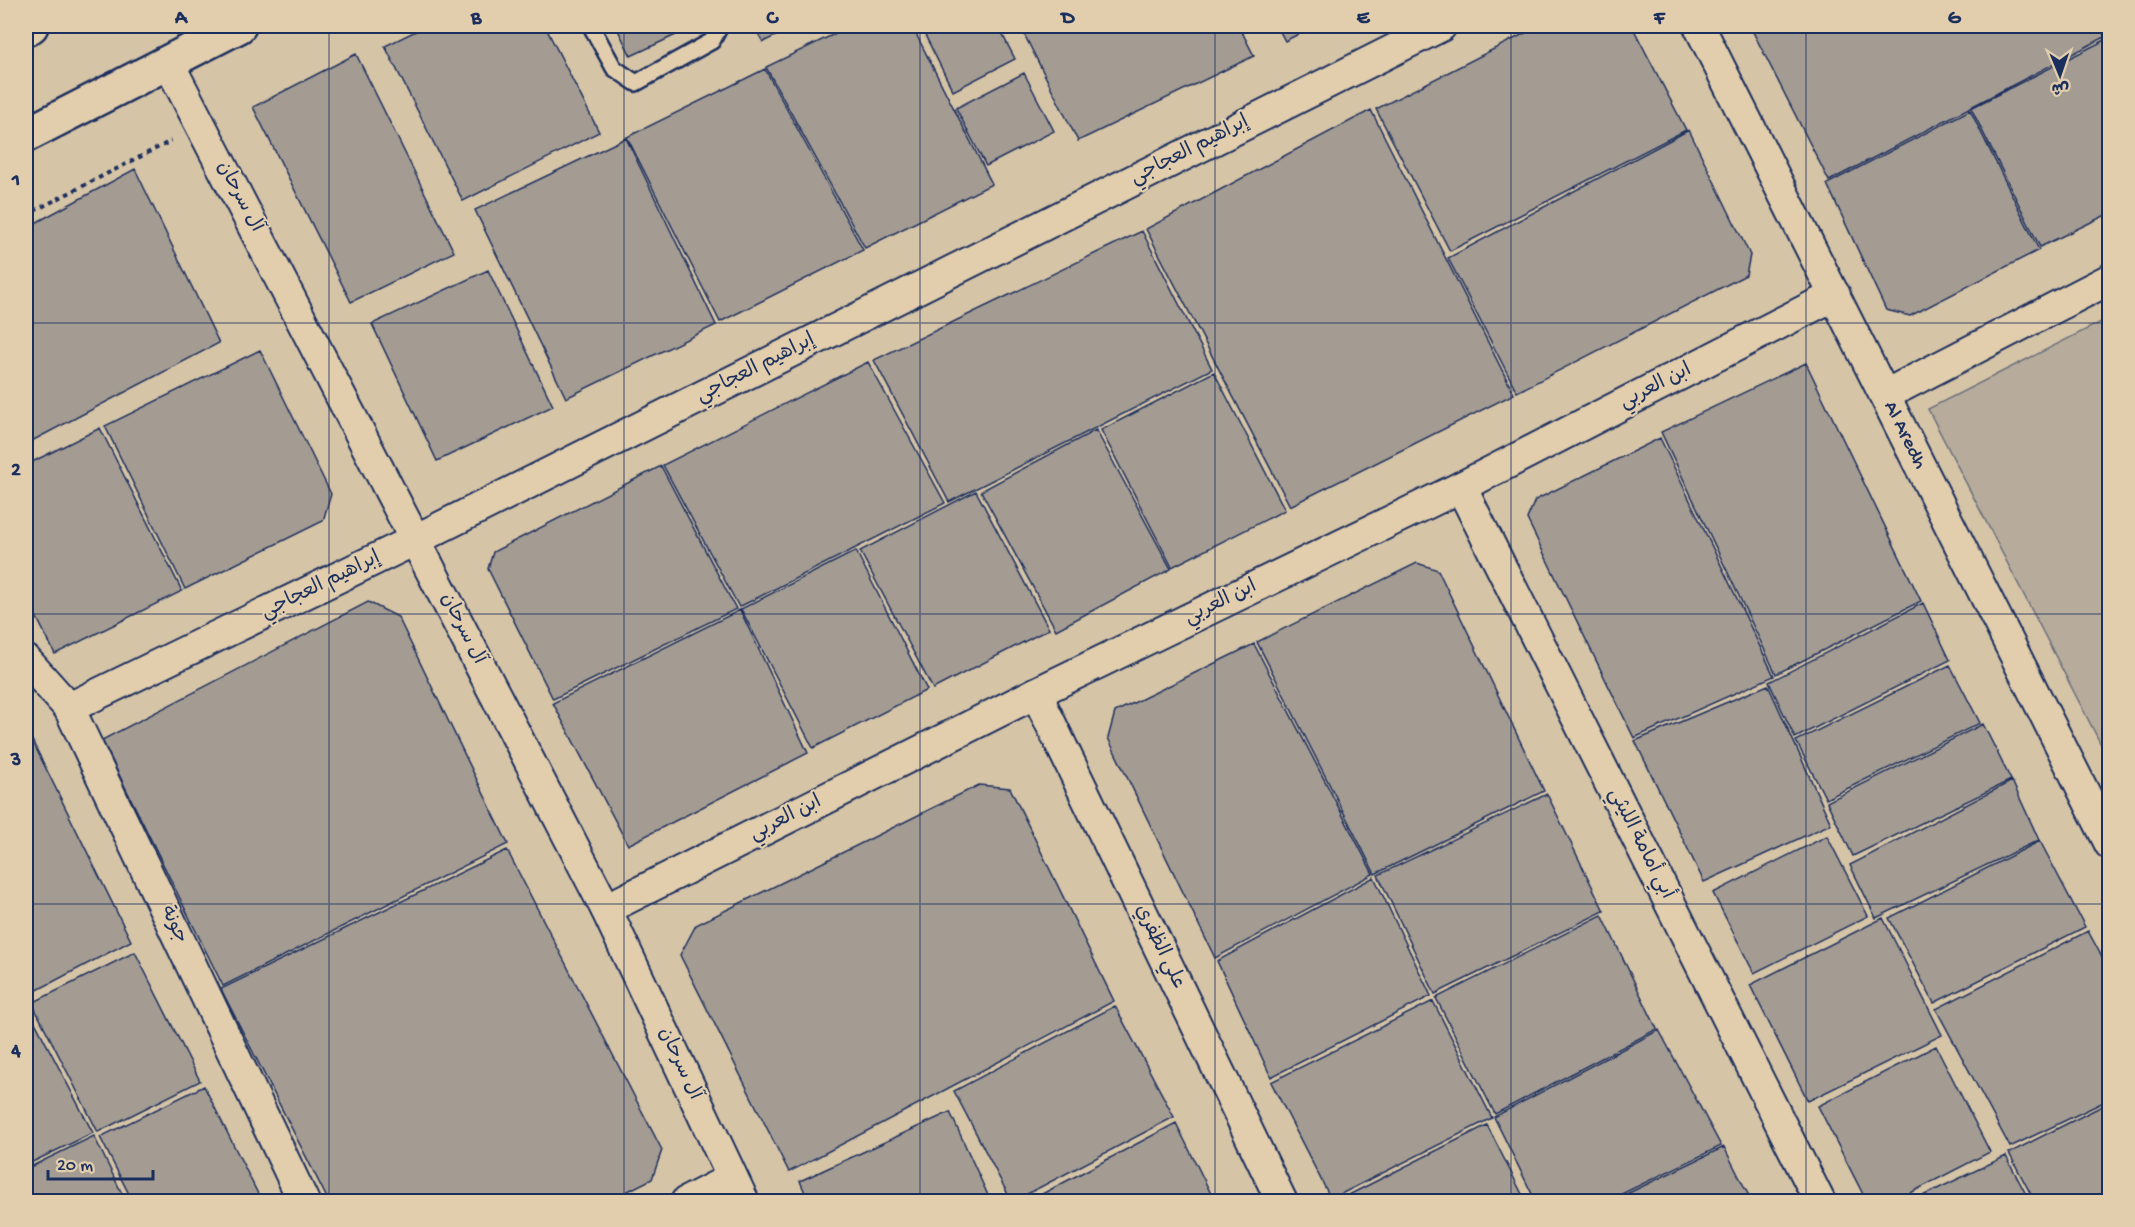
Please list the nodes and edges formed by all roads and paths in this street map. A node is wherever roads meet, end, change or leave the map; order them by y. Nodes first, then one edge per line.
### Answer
1 (31, 26) edge
2 (238, 26) edge
3 (591, 26) edge
4 (720, 26) edge
5 (1441, 26) edge
6 (1699, 26) edge
7 (26, 29) edge
8 (168, 62) junction
9 (201, 125) junction
10 (26, 135) edge
11 (26, 215) edge
12 (2109, 279) edge
13 (1835, 295) junction
14 (1885, 395) junction
15 (1461, 487) junction
16 (417, 539) junction
17 (26, 660) edge
18 (1036, 693) junction
19 (69, 708) junction
20 (2109, 844) edge
21 (606, 909) junction
22 (738, 1190) edge
23 (304, 1202) edge
24 (686, 1202) edge
25 (1282, 1202) edge
26 (1820, 1202) edge

1 - 7 main road
2 - 8 main road
3 - 4 lane
5 - 16 street, إبراهيم العجاجي
6 - 13 street, Al Aredh
8 - 9 street, آل سرحان
8 - 10 main road
9 - 11 path
9 - 16 street, آل سرحان
12 - 14 street
13 - 14 street, Al Aredh
13 - 15 street, ابن العربي
14 - 20 street, Al Aredh
15 - 18 street, ابن العربي
15 - 26 street, أبي أمامة الليثي
16 - 19 street, إبراهيم العجاجي
16 - 21 street, آل سرحان
17 - 19 street, جونة
18 - 21 street, ابن العربي
18 - 25 street, علي الظفري
19 - 23 street, جونة
21 - 22 street, آل سرحان
22 - 24 street

